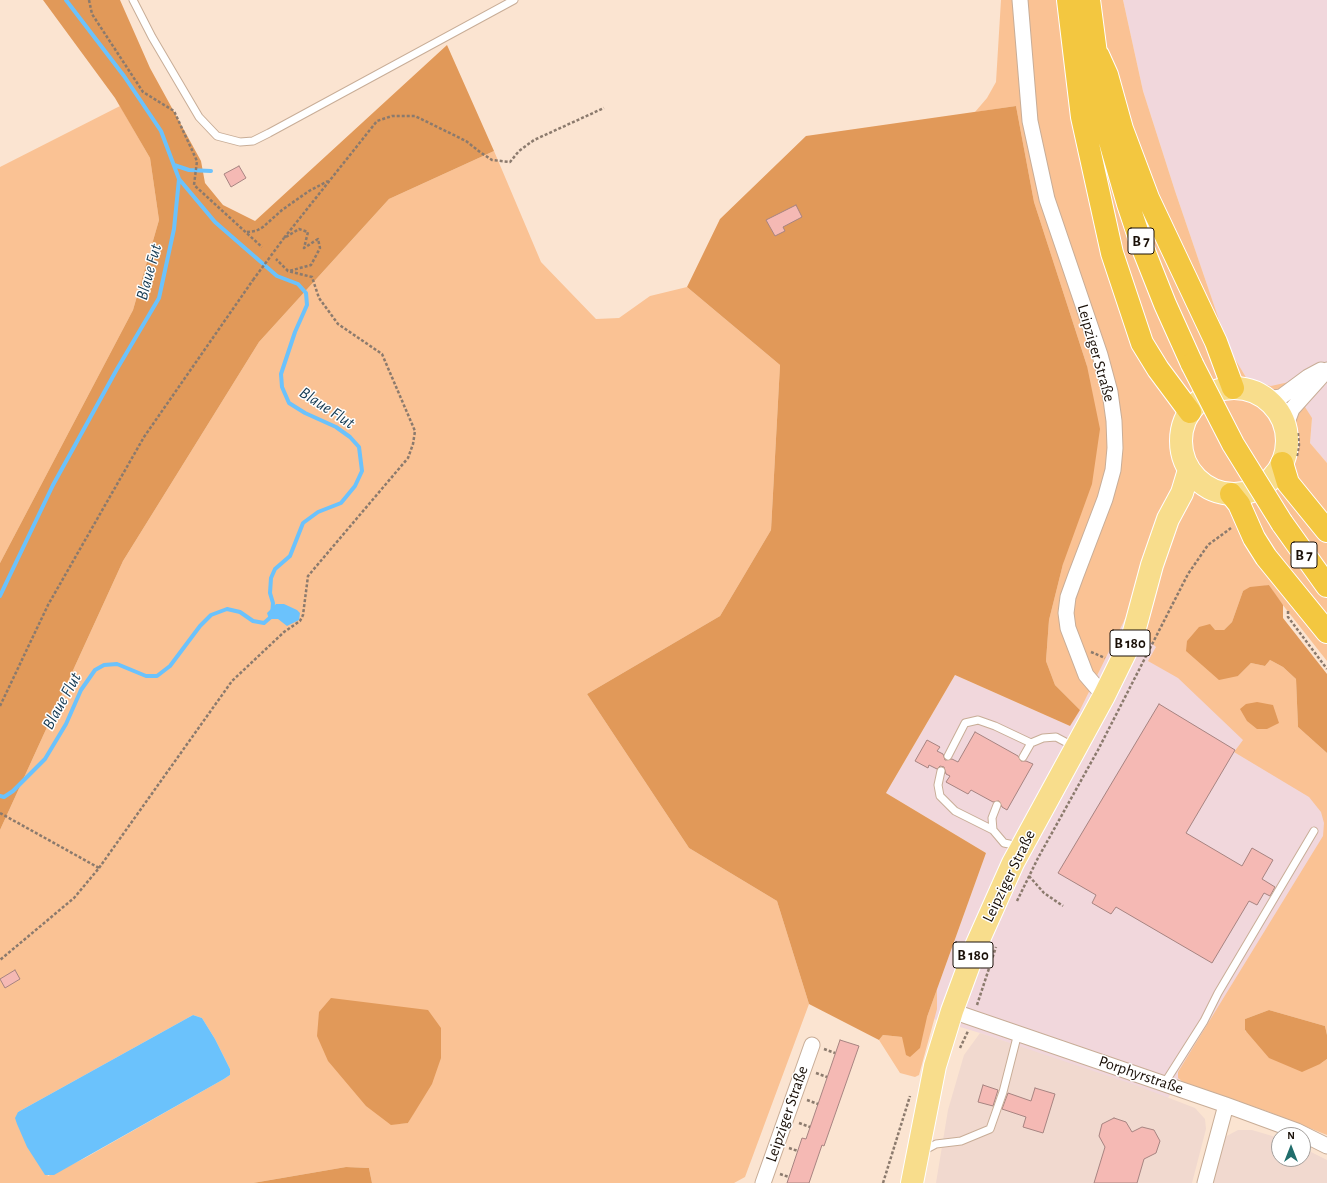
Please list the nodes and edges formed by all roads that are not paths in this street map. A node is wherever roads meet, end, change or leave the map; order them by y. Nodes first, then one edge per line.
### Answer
1 (133, 0) edge
2 (514, 0) edge
3 (1020, 0) edge
4 (1068, 0) edge
5 (1076, 0) edge
6 (1089, 0) edge
7 (1098, 55) junction
8 (1102, 114) junction
9 (1327, 368) edge
10 (1233, 388) junction
11 (1266, 399) junction
12 (1190, 412) junction
13 (1291, 428) junction
14 (1289, 462) junction
15 (1189, 470) junction
16 (1222, 492) junction
17 (1327, 531) edge
18 (1162, 542) junction
19 (1327, 586) edge
20 (1327, 632) edge
21 (1104, 696) junction
22 (1031, 743) junction
23 (1075, 747) junction
24 (948, 756) dead end
25 (1023, 757) dead end
26 (941, 771) dead end
27 (997, 805) dead end
28 (993, 830) junction
29 (1314, 831) dead end
30 (1030, 852) junction
31 (952, 1011) junction
32 (1018, 1033) junction
33 (812, 1045) dead end
34 (1164, 1084) junction
35 (1226, 1105) junction
36 (1327, 1146) edge
37 (917, 1154) junction
38 (763, 1183) edge
39 (912, 1183) edge
40 (1205, 1183) edge

1 - 2 lane
3 - 21 street, Leipziger Straße
4 - 12 highway
5 - 8 highway, B 7
6 - 7 highway, B 7
7 - 8 highway, B 7
7 - 10 highway
8 - 19 highway, B 7, bridge
9 - 11 street
9 - 13 street
10 - 11 main road, B 180
10 - 12 main road, B 180
11 - 13 main road, B 180
12 - 15 main road, B 180
13 - 14 main road, B 180
14 - 16 main road, B 180
14 - 17 highway
15 - 16 main road, B 180
15 - 18 main road, Leipziger Straße / B 180
16 - 18 main road, Leipziger Straße / B 180
16 - 20 highway
18 - 21 main road, Leipziger Straße / B 180
21 - 23 main road, Leipziger Straße / B 180
22 - 23 lane
22 - 24 lane
22 - 25 lane
23 - 30 main road, Leipziger Straße / B 180
26 - 28 lane
27 - 28 lane
28 - 30 lane
29 - 34 lane
30 - 31 main road, Leipziger Straße / B 180
31 - 32 street, Porphyrstraße
31 - 37 main road, Leipziger Straße / B 180
32 - 34 street, Porphyrstraße
32 - 37 lane
33 - 38 street, Leipziger Straße
34 - 35 street, Porphyrstraße
35 - 36 street, Porphyrstraße
35 - 40 street
37 - 39 main road, Leipziger Straße / B 180

